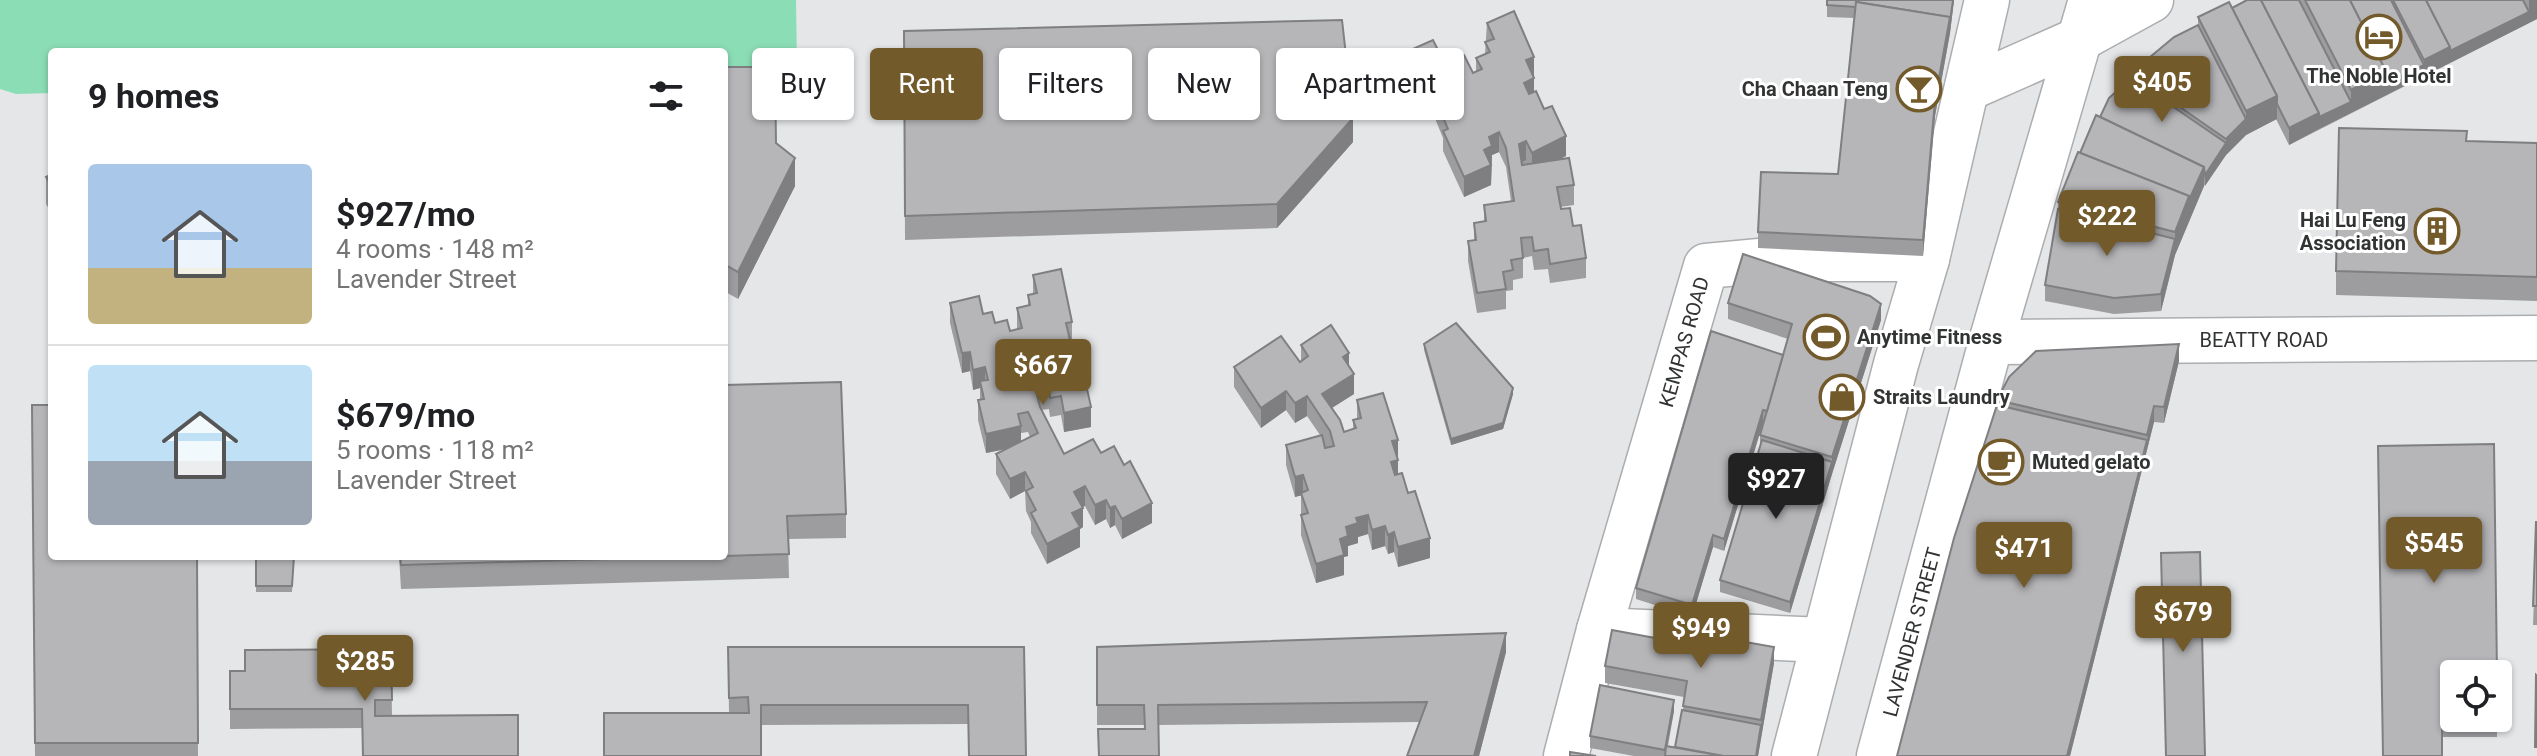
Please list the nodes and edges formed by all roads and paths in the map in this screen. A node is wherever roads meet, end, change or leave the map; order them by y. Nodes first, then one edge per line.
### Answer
1 (1987, 0) edge
2 (2151, 0) edge
3 (2085, 20) edge
4 (1967, 89) junction
5 (1927, 259) junction
6 (2537, 338) edge
7 (1991, 342) junction
8 (1599, 630) junction
9 (1823, 640) junction
10 (1566, 756) edge
11 (1794, 756) edge
12 (1879, 756) edge

1 - 4 main road
2 - 3 main road
3 - 4 main road
3 - 7 main road, LAVENDER STREET
4 - 5 main road
5 - 8 main road, KEMPAS ROAD
5 - 9 main road
6 - 7 main road, BEATTY ROAD
7 - 12 main road, LAVENDER STREET
8 - 9 main road
8 - 10 main road, KEMPAS ROAD
9 - 11 main road

